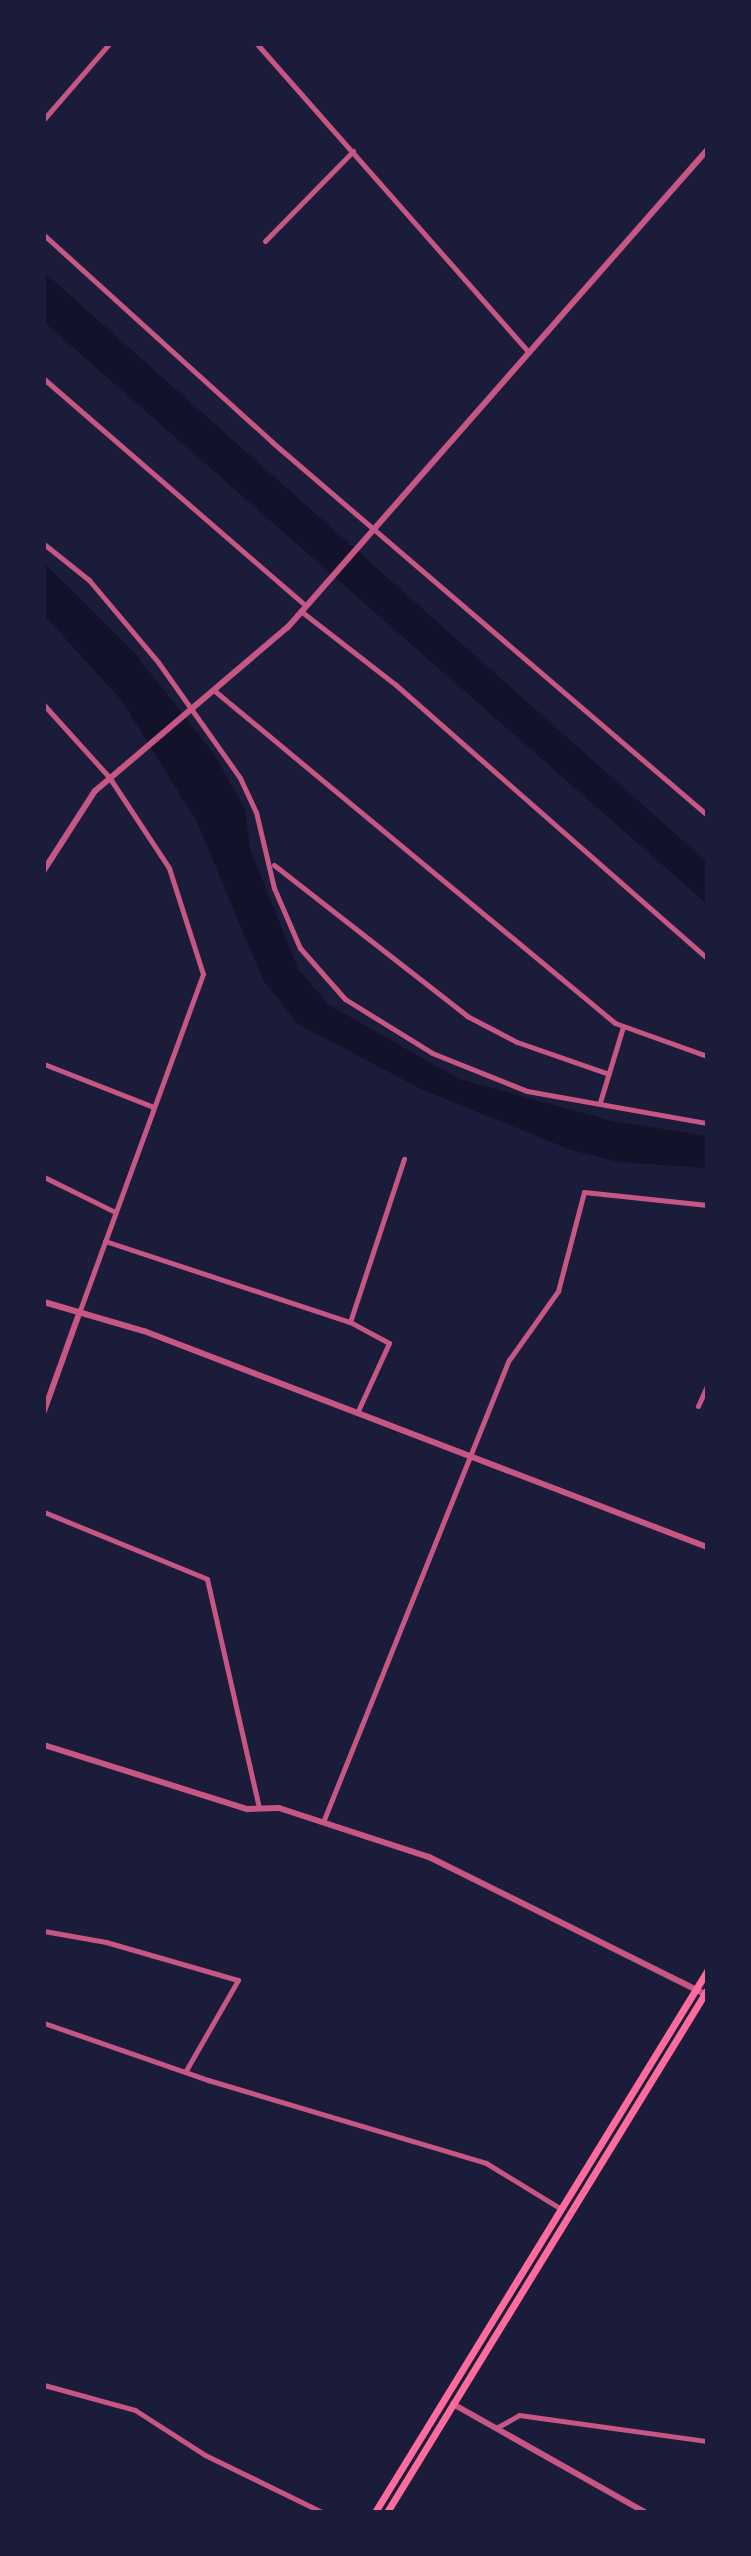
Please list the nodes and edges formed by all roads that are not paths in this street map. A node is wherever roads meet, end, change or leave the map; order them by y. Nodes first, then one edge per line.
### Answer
1 (109, 44) edge
2 (257, 44) edge
3 (44, 119) edge
4 (707, 150) edge
5 (353, 151) junction
6 (44, 235) edge
7 (265, 241) dead end
8 (529, 352) junction
9 (44, 379) edge
10 (374, 529) junction
11 (44, 544) edge
12 (303, 603) dead end
13 (302, 612) junction
14 (216, 692) junction
15 (44, 706) edge
16 (192, 712) junction
17 (109, 777) junction
18 (707, 815) edge
19 (271, 863) junction
20 (44, 870) edge
21 (707, 958) edge
22 (623, 1027) junction
23 (707, 1056) edge
24 (44, 1064) edge
25 (609, 1074) junction
26 (600, 1102) junction
27 (154, 1107) junction
28 (707, 1123) edge
29 (404, 1159) dead end
30 (44, 1177) edge
31 (707, 1205) edge
32 (115, 1212) junction
33 (105, 1241) junction
34 (44, 1302) edge
35 (80, 1311) junction
36 (350, 1322) junction
37 (707, 1386) edge
38 (698, 1406) dead end
39 (44, 1411) edge
40 (356, 1414) junction
41 (467, 1455) junction
42 (44, 1512) edge
43 (707, 1547) edge
44 (44, 1745) edge
45 (259, 1808) junction
46 (323, 1822) junction
47 (44, 1931) edge
48 (707, 1971) edge
49 (696, 1989) junction
50 (706, 1992) edge
51 (44, 2023) edge
52 (185, 2072) junction
53 (561, 2209) junction
54 (44, 2385) edge
55 (453, 2404) junction
56 (496, 2428) junction
57 (707, 2441) edge
58 (322, 2512) edge
59 (375, 2512) edge
60 (387, 2512) edge
61 (645, 2512) edge

1 - 3 street
2 - 5 street
4 - 8 street
5 - 7 street
5 - 8 street
6 - 10 street
8 - 10 street
9 - 12 street
10 - 13 street
10 - 18 street
11 - 16 street
13 - 14 street
13 - 21 street
14 - 16 street
14 - 22 street
15 - 17 street
16 - 17 street
16 - 19 street
17 - 20 street
17 - 27 street
19 - 25 street
19 - 26 street
22 - 23 street
22 - 25 street
24 - 27 street
25 - 26 street
26 - 28 street
27 - 32 street
29 - 36 street
30 - 32 street
31 - 41 street
32 - 33 street
33 - 35 street
33 - 36 street
34 - 35 street
35 - 39 street
35 - 40 street
36 - 40 street
37 - 38 street
40 - 41 street
41 - 43 street
41 - 46 street
42 - 45 street
44 - 45 street
45 - 46 street
46 - 49 street
47 - 52 street
48 - 49 main road
49 - 50 street
49 - 53 main road
50 - 55 main road
51 - 52 street
52 - 53 street
53 - 59 main road
54 - 58 street
55 - 56 street
55 - 60 main road
56 - 57 street
56 - 61 street

